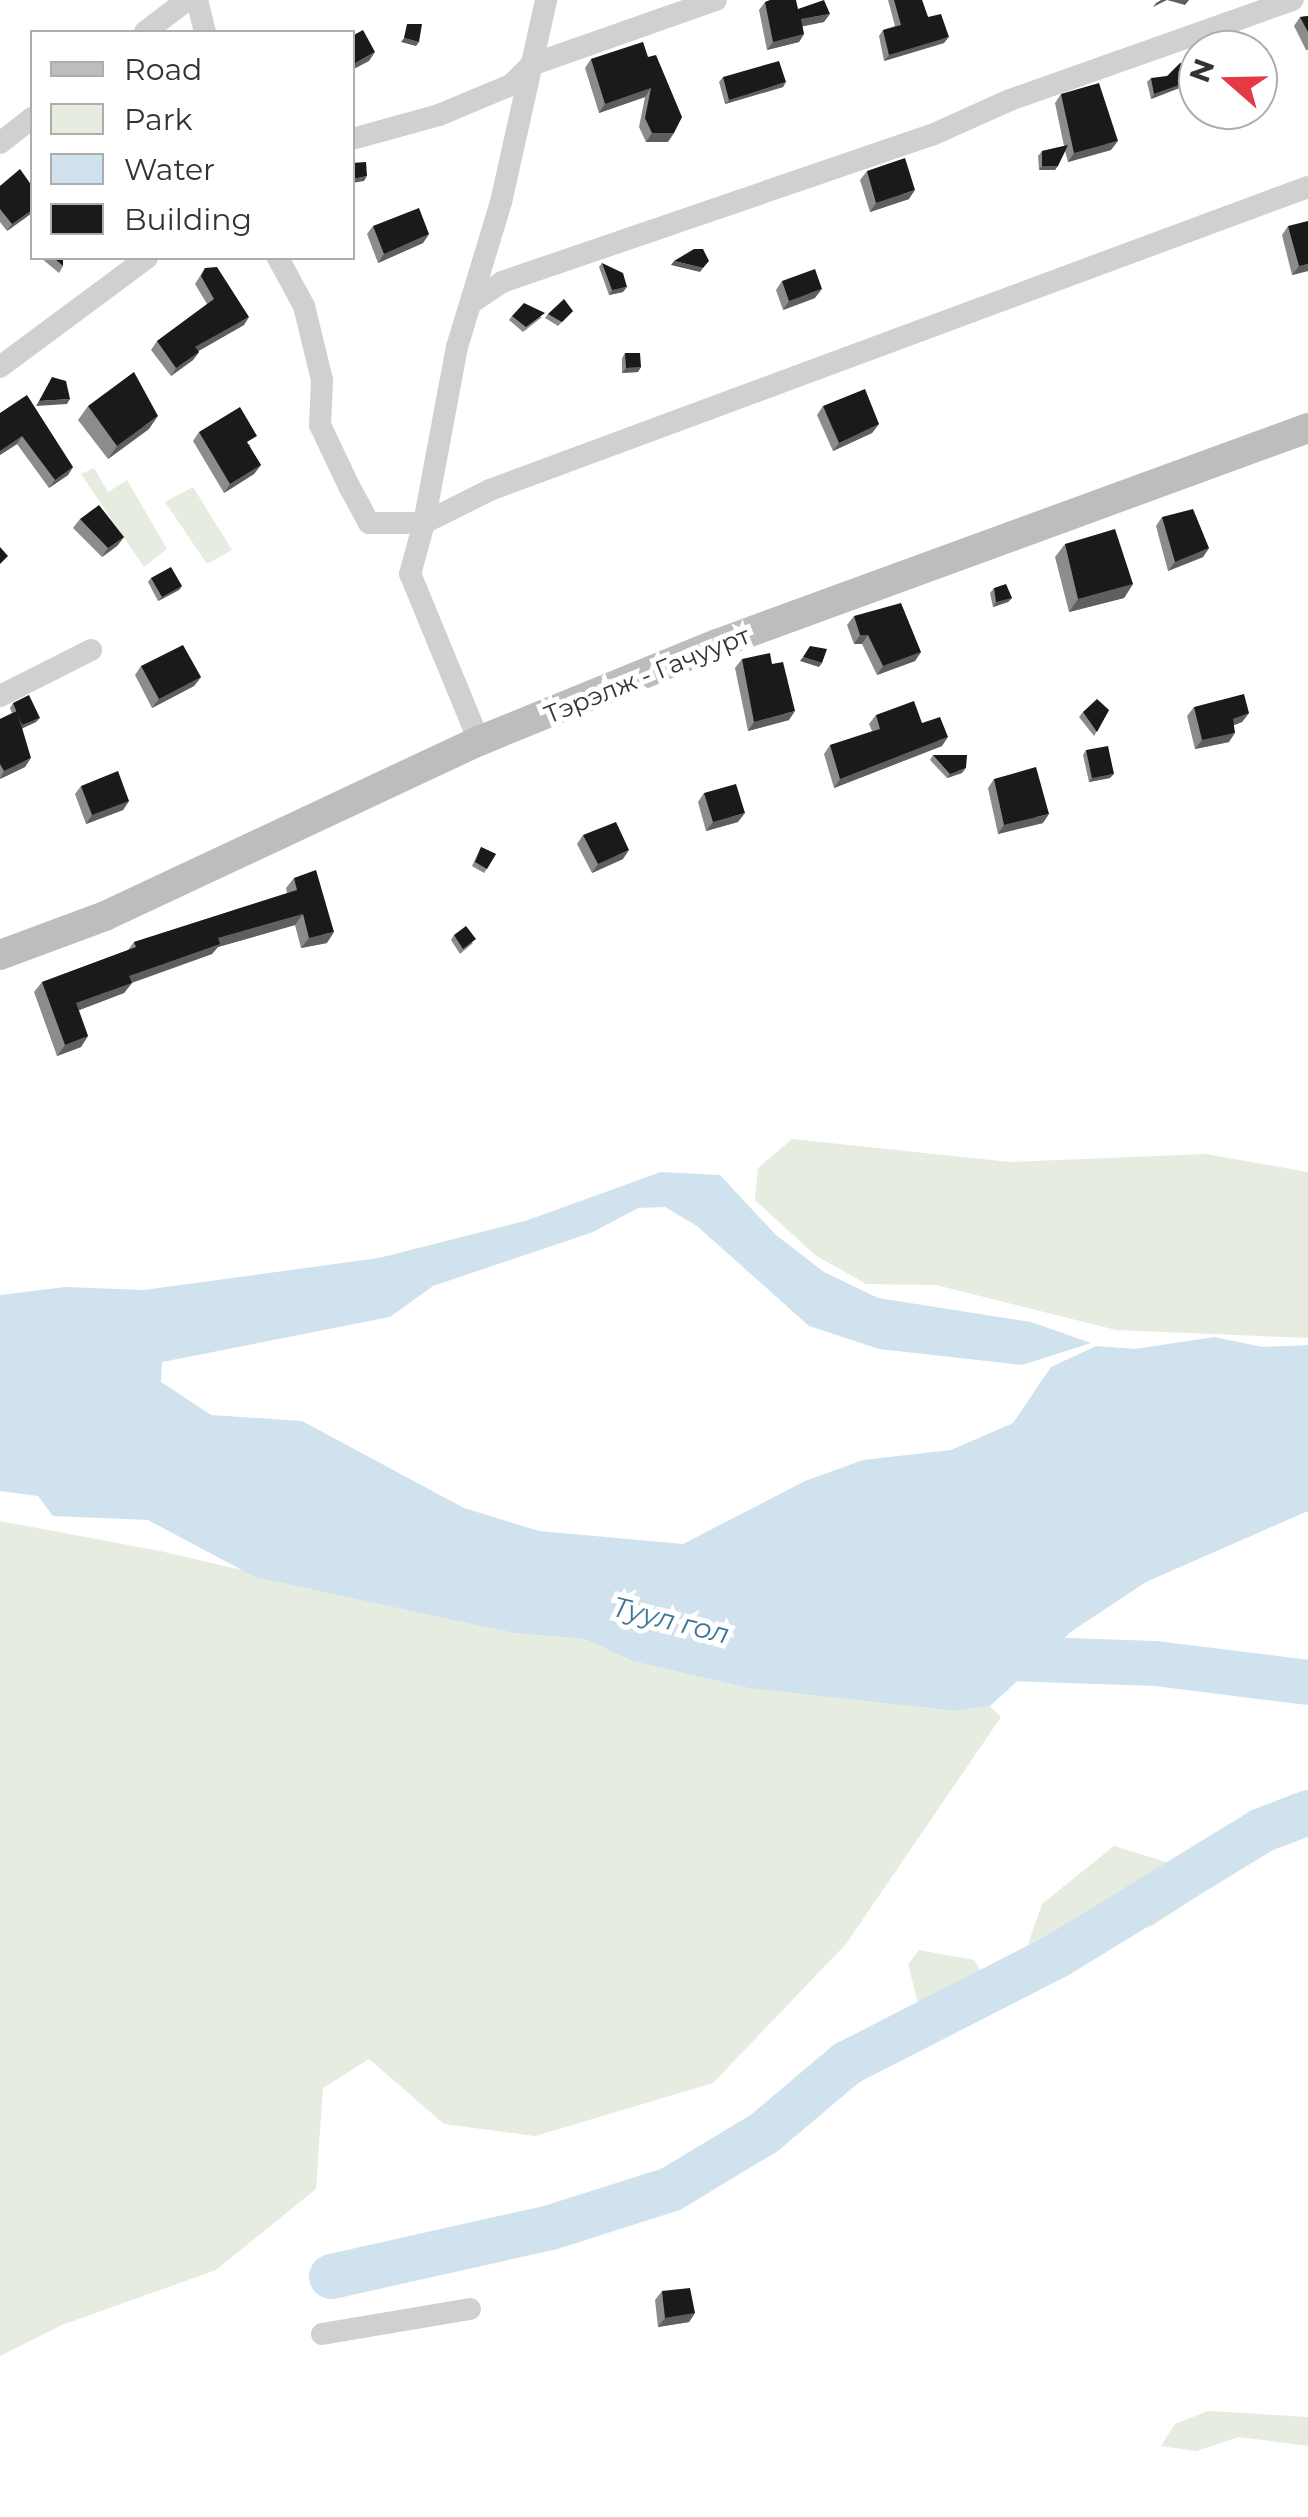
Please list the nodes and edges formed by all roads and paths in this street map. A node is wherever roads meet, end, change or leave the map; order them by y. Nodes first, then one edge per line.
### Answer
1 (187, 0) edge
2 (197, 0) edge
3 (546, 0) edge
4 (716, 0) edge
5 (1293, 0) edge
6 (148, 30) edge
7 (204, 30) edge
8 (530, 65) junction
9 (30, 120) edge
10 (355, 138) edge
11 (0, 143) edge
12 (1308, 186) edge
13 (144, 260) edge
14 (279, 260) edge
15 (471, 303) junction
16 (0, 367) edge
17 (1308, 428) edge
18 (424, 523) junction
19 (91, 650) dead end
20 (0, 696) edge
21 (478, 741) junction
22 (0, 954) edge
23 (470, 2309) dead end
24 (322, 2334) dead end

1 - 6 street
2 - 7 street
3 - 8 street
4 - 8 street
5 - 15 street
8 - 10 street
8 - 15 street
9 - 11 street
12 - 18 street
13 - 16 street
14 - 18 street
15 - 18 street
17 - 21 main road, Тэрэлж - Гачуурт
18 - 21 street
19 - 20 street
21 - 22 main road, Тэрэлж - Гачуурт
23 - 24 street

